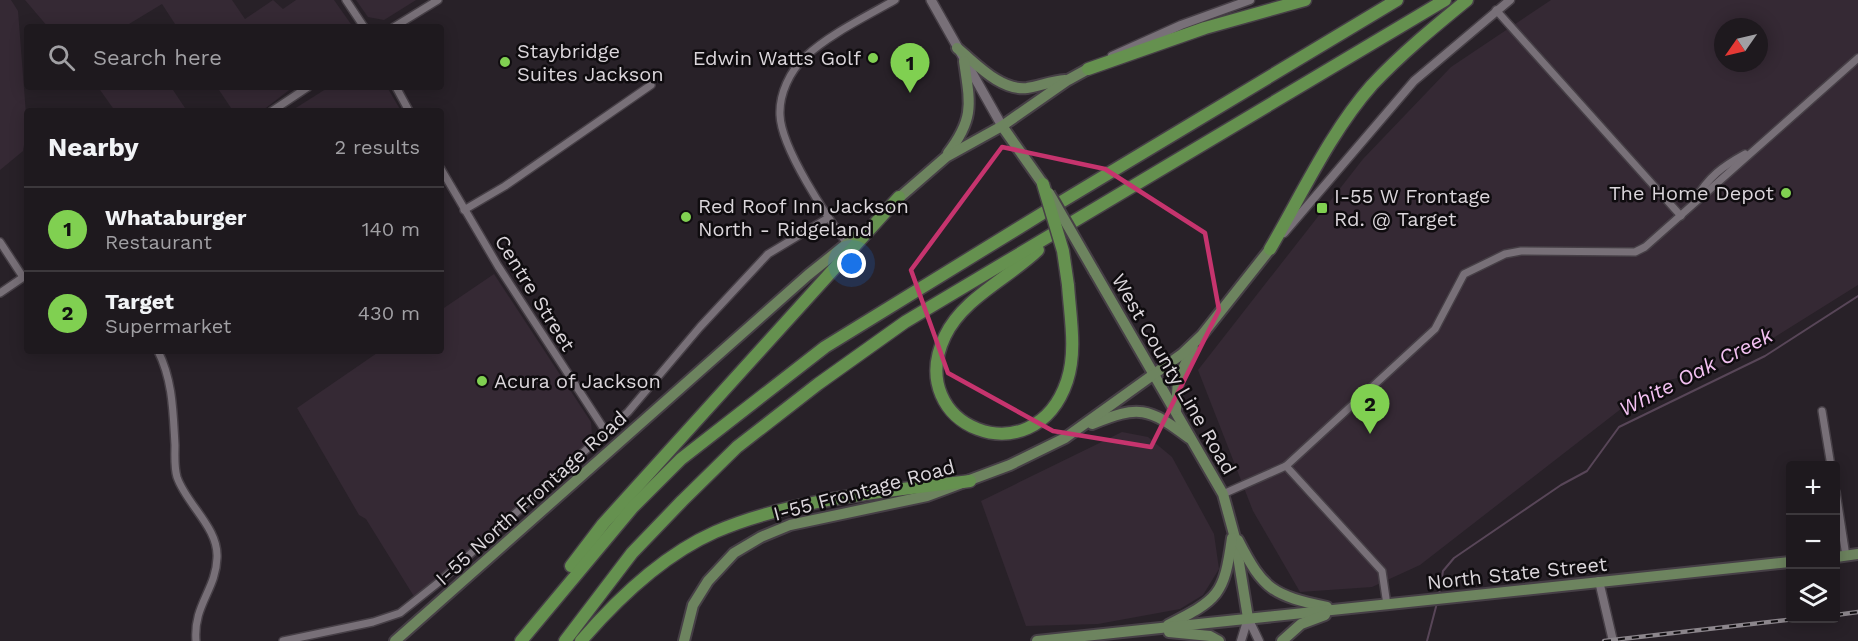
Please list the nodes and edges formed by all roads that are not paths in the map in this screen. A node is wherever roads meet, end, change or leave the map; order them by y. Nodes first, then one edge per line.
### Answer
1 (346, 0) edge
2 (438, 0) edge
3 (895, 0) edge
4 (931, 0) edge
5 (1250, 0) edge
6 (1305, 0) edge
7 (1397, 0) edge
8 (1445, 0) edge
9 (1467, 0) edge
10 (1510, 0) edge
11 (1496, 10) junction
12 (362, 24) edge
13 (399, 24) edge
14 (957, 48) junction
15 (1858, 58) edge
16 (964, 61) junction
17 (1088, 69) junction
18 (1068, 80) junction
19 (651, 85) dead end
20 (304, 90) edge
21 (398, 90) edge
22 (276, 108) edge
23 (407, 108) edge
24 (1002, 126) junction
25 (946, 157) junction
26 (444, 174) edge
27 (1044, 184) junction
28 (899, 197) junction
29 (464, 210) junction
30 (1681, 216) junction
31 (828, 218) junction
32 (1052, 236) junction
33 (0, 242) edge
34 (848, 245) junction
35 (1270, 249) junction
36 (24, 275) edge
37 (24, 277) edge
38 (0, 293) edge
39 (1202, 335) junction
40 (160, 354) edge
41 (1154, 373) junction
42 (1176, 410) junction
43 (1822, 411) dead end
44 (1080, 429) junction
45 (606, 432) junction
46 (1194, 442) junction
47 (1830, 461) edge
48 (1286, 466) junction
49 (970, 481) junction
50 (1223, 494) junction
51 (1838, 515) edge
52 (1233, 530) junction
53 (1858, 554) edge
54 (1841, 556) edge
55 (1786, 562) edge
56 (1599, 581) junction
57 (1387, 605) junction
58 (1340, 609) junction
59 (1248, 618) junction
60 (687, 627) junction
61 (1160, 629) junction
62 (409, 630) junction
63 (522, 639) edge
64 (567, 639) edge
65 (196, 641) edge
66 (283, 641) edge
67 (395, 641) edge
68 (403, 641) edge
69 (581, 641) edge
70 (684, 641) edge
71 (693, 641) edge
72 (1037, 641) edge
73 (1219, 641) edge
74 (1241, 641) edge
75 (1259, 641) edge
76 (1282, 641) edge
77 (1613, 641) edge

1 - 12 street
2 - 13 street
3 - 31 street
4 - 14 main road
5 - 17 street, I-55 North Frontage Road
6 - 17 highway
7 - 63 highway
8 - 32 highway
9 - 35 highway
10 - 11 street
11 - 30 street
11 - 35 street
14 - 16 main road
14 - 18 main road
15 - 30 street
16 - 24 main road
16 - 25 main road
17 - 18 main road, I-55 North Frontage Road
18 - 24 main road, I-55 North Frontage Road
19 - 29 street
20 - 22 street
21 - 23 street
24 - 25 main road, I-55 North Frontage Road
24 - 27 main road, West County Line Road
25 - 28 main road, I-55 North Frontage Road
26 - 29 street, Centre Street
27 - 32 highway, bridge
27 - 41 main road, West County Line Road, bridge
28 - 34 main road, I-55 North Frontage Road
28 - 63 highway
29 - 45 street, Centre Street
30 - 48 street
31 - 34 street
31 - 45 street
32 - 64 highway
33 - 36 street
34 - 62 main road, I-55 North Frontage Road
35 - 39 main road
37 - 38 street
39 - 41 main road, I-55 Frontage Road
39 - 42 main road
40 - 65 street
41 - 42 main road, West County Line Road
41 - 44 main road, I-55 Frontage Road
42 - 46 main road, West County Line Road
43 - 47 street
44 - 46 main road
44 - 49 main road, I-55 Frontage Road
45 - 66 street
46 - 50 main road, West County Line Road
48 - 50 street
48 - 57 street
49 - 60 main road, I-55 Frontage Road
49 - 69 highway
50 - 52 main road, West County Line Road
51 - 54 street
52 - 58 main road
52 - 59 main road, West County Line Road
52 - 61 main road
53 - 54 main road
55 - 56 main road, North State Street
56 - 57 main road, North State Street
56 - 77 street
57 - 58 main road, North State Street
58 - 59 main road, North State Street
58 - 76 main road
59 - 61 main road, North State Street
59 - 74 street, West County Line Road
59 - 75 street, West County Line Road
60 - 70 main road, I-55 Frontage Road
60 - 71 main road
61 - 72 main road
61 - 73 main road
62 - 67 main road, I-55 North Frontage Road
62 - 68 main road

